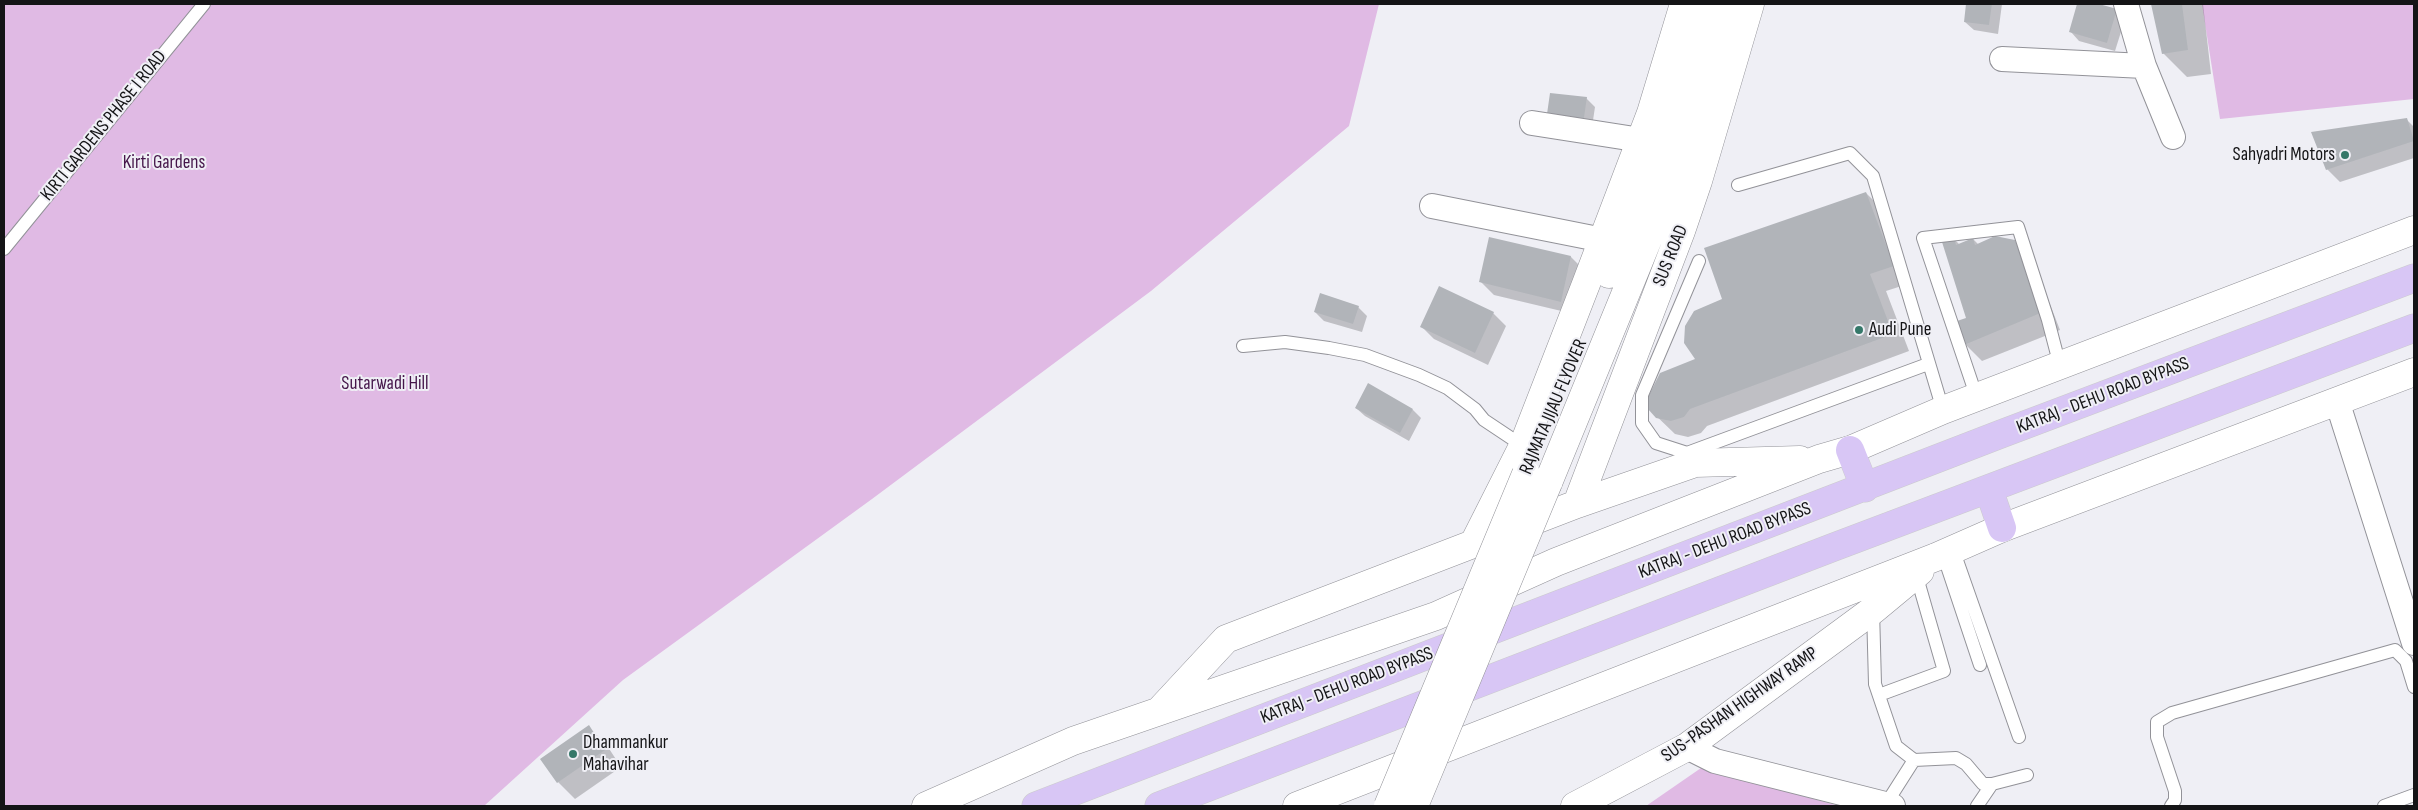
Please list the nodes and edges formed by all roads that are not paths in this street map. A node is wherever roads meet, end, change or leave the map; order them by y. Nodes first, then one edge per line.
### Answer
1 (204, 4) edge
2 (1684, 4) edge
3 (1708, 4) edge
4 (1728, 4) edge
5 (1750, 4) edge
6 (2126, 4) edge
7 (2002, 59) dead end
8 (2144, 66) junction
9 (1532, 124) dead end
10 (2173, 137) dead end
11 (1641, 140) junction
12 (1738, 185) dead end
13 (1432, 206) dead end
14 (2414, 230) edge
15 (1603, 240) junction
16 (4, 249) edge
17 (1699, 261) dead end
18 (2414, 278) edge
19 (2414, 328) edge
20 (1243, 346) dead end
21 (1928, 364) junction
22 (2060, 366) junction
23 (2414, 372) edge
24 (1977, 398) junction
25 (2337, 401) junction
26 (1943, 410) junction
27 (1523, 446) junction
28 (1850, 450) junction
29 (1819, 460) junction
30 (1537, 479) junction
31 (1865, 488) junction
32 (1988, 490) junction
33 (1577, 504) junction
34 (2002, 528) junction
35 (1474, 543) junction
36 (1944, 553) junction
37 (1916, 574) junction
38 (2406, 593) edge
39 (1873, 610) junction
40 (2414, 643) edge
41 (1980, 665) dead end
42 (2414, 687) edge
43 (1879, 696) junction
44 (1159, 711) junction
45 (2019, 737) dead end
46 (1687, 746) junction
47 (1914, 760) junction
48 (2027, 775) dead end
49 (1992, 784) junction
50 (2414, 795) edge
51 (1890, 805) edge
52 (926, 806) edge
53 (1036, 806) edge
54 (1159, 806) edge
55 (1297, 806) edge
56 (1388, 806) edge
57 (1414, 806) edge
58 (1575, 806) edge
59 (1977, 806) edge
60 (2171, 806) edge
61 (2384, 806) edge

1 - 16 lane, KIRTI GARDENS PHASE I ROAD
2 - 11 street
3 - 30 street, RAJMATA JIJAU FLYOVER
4 - 30 street, RAJMATA JIJAU FLYOVER
5 - 33 street, SUS ROAD
6 - 8 street
7 - 8 street
8 - 10 street
9 - 11 street
11 - 15 street
12 - 21 lane
13 - 15 street
14 - 22 street
15 - 27 street
17 - 21 lane
18 - 31 highway, KATRAJ - DEHU ROAD BYPASS
19 - 32 highway
20 - 27 lane
21 - 26 lane
22 - 24 street
22 - 24 lane
23 - 25 street
24 - 26 street
25 - 34 street
25 - 38 street
26 - 28 street
27 - 35 street
28 - 29 street
28 - 31 highway
29 - 33 street
29 - 44 street
30 - 56 street, RAJMATA JIJAU FLYOVER, bridge
30 - 57 street, RAJMATA JIJAU FLYOVER, bridge
31 - 53 highway, KATRAJ - DEHU ROAD BYPASS
32 - 34 highway
32 - 54 highway
33 - 35 street
34 - 36 street
35 - 44 street
36 - 37 street, SUS-PASHAN HIGHWAY RAMP
36 - 41 lane
36 - 45 lane
36 - 55 street
37 - 39 street, SUS-PASHAN HIGHWAY RAMP
37 - 43 lane
38 - 40 street
39 - 43 lane
39 - 46 street, SUS-PASHAN HIGHWAY RAMP
42 - 60 lane
43 - 47 lane
44 - 52 street
46 - 51 street
46 - 58 street, SUS-PASHAN HIGHWAY RAMP
47 - 49 lane
47 - 51 lane
48 - 49 lane
49 - 59 lane
50 - 61 lane

